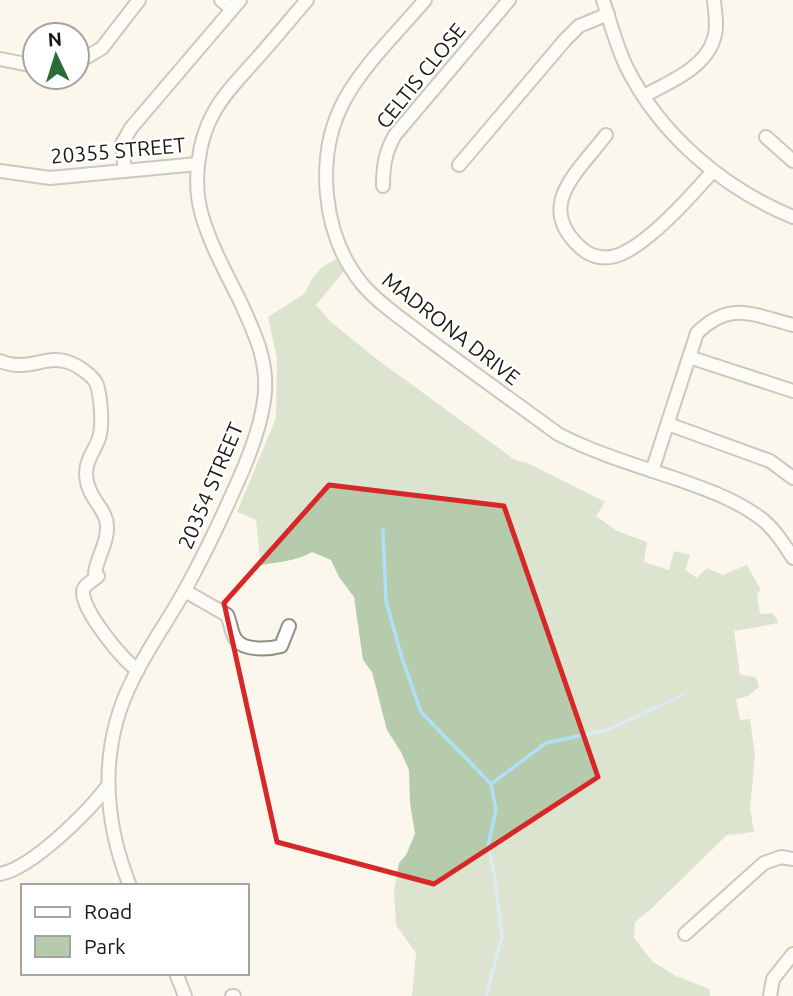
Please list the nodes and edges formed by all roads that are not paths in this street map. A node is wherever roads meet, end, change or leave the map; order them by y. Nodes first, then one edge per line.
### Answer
1 (139, 0) edge
2 (221, 0) edge
3 (307, 0) edge
4 (425, 0) edge
5 (509, 0) edge
6 (603, 0) edge
7 (714, 0) edge
8 (236, 5) edge
9 (608, 14) junction
10 (91, 55) edge
11 (0, 59) edge
12 (21, 63) edge
13 (644, 96) junction
14 (606, 135) dead end
15 (766, 137) dead end
16 (793, 160) edge
17 (198, 164) junction
18 (459, 166) dead end
19 (0, 171) edge
20 (125, 171) junction
21 (713, 171) junction
22 (383, 186) dead end
23 (793, 217) edge
24 (793, 325) edge
25 (689, 357) junction
26 (0, 361) edge
27 (793, 391) edge
28 (668, 424) junction
29 (652, 471) junction
30 (793, 478) edge
31 (793, 558) edge
32 (184, 591) junction
33 (289, 626) dead end
34 (138, 670) junction
35 (107, 787) junction
36 (793, 859) edge
37 (0, 874) edge
38 (129, 884) edge
39 (685, 934) dead end
40 (793, 954) edge
41 (177, 975) edge
42 (185, 996) edge
43 (770, 996) edge

1 - 10 street
2 - 8 street
3 - 17 street, 20354 STREET
4 - 29 street, MADRONA DRIVE
5 - 22 street, CELTIS CLOSE
6 - 9 street
7 - 13 street
8 - 20 street
9 - 13 street
9 - 18 street
11 - 12 street
13 - 21 street
14 - 21 street
15 - 16 street
17 - 20 street, 20355 STREET
17 - 32 street, 20354 STREET
19 - 20 street, 20355 STREET
21 - 23 street
24 - 25 street
25 - 27 street
25 - 28 street
26 - 34 street
28 - 29 street
28 - 30 street
29 - 31 street, MADRONA DRIVE
32 - 33 street
32 - 34 street, 20354 STREET
34 - 35 street, 20354 STREET
35 - 37 street
35 - 38 street, 20354 STREET
36 - 39 street
40 - 43 street
41 - 42 street

